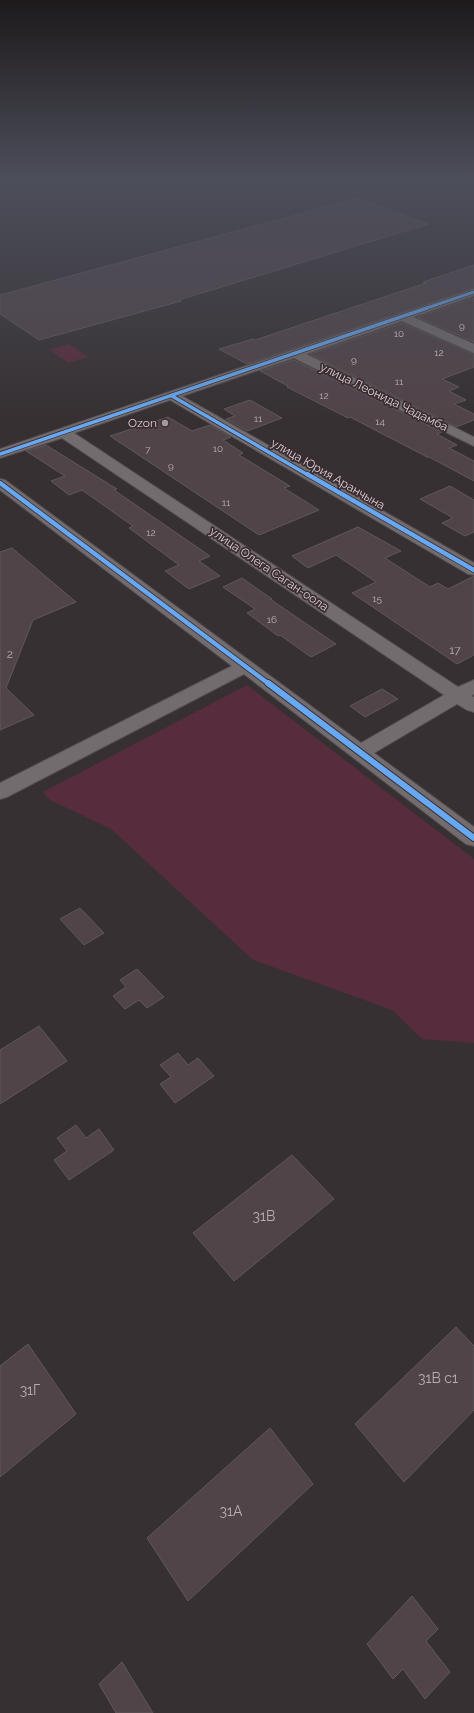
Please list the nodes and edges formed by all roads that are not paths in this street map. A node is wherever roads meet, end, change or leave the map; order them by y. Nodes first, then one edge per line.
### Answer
1 (474, 292) edge
2 (401, 316) junction
3 (474, 348) edge
4 (295, 353) junction
5 (172, 396) junction
6 (63, 432) junction
7 (474, 442) edge
8 (0, 454) edge
9 (0, 483) edge
10 (474, 570) edge
11 (244, 667) junction
12 (469, 696) edge
13 (360, 752) junction
14 (0, 792) edge
15 (474, 838) edge

1 - 2 street
2 - 3 street
2 - 4 street
4 - 5 street
4 - 7 street, улица Леонида Чадамба
5 - 6 street
5 - 10 street, улица Юрия Аранчына
6 - 8 street
6 - 12 street, улица Олега Саган-оола
9 - 11 street
11 - 13 street
11 - 14 street
12 - 13 street
13 - 15 street

